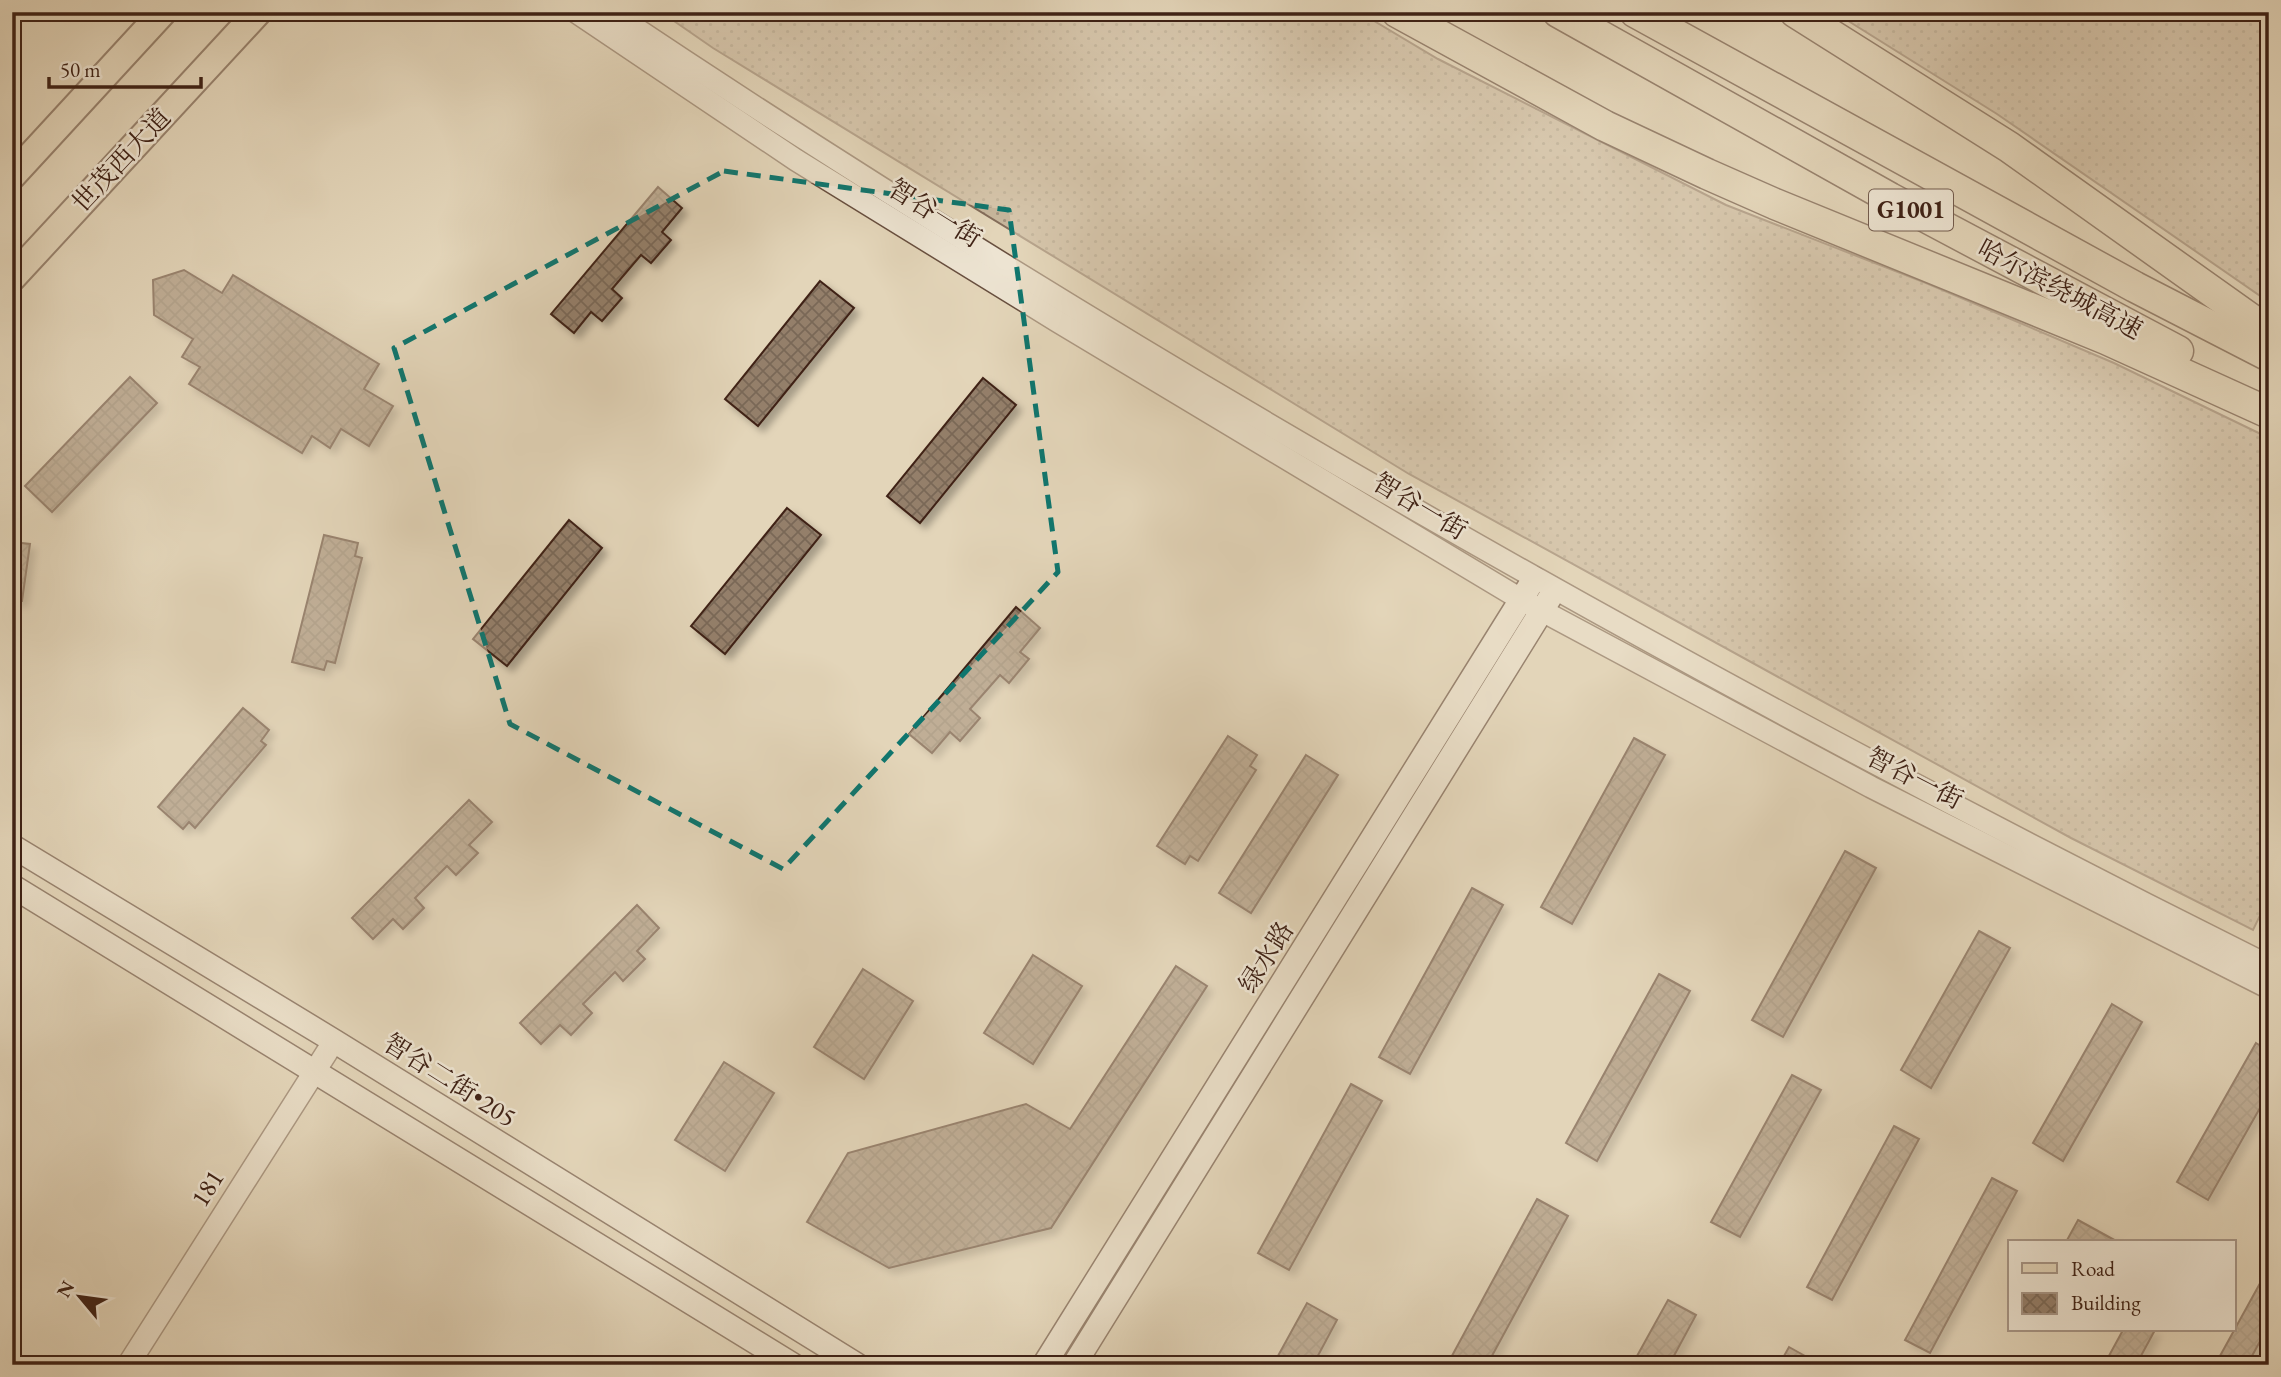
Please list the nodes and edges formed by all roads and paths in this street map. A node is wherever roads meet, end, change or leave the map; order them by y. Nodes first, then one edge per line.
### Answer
1 (163, 12) edge
2 (258, 12) edge
3 (576, 12) edge
4 (611, 12) edge
5 (1397, 12) edge
6 (1558, 12) edge
7 (1635, 12) edge
8 (1795, 12) edge
9 (12, 176) edge
10 (12, 278) edge
11 (2269, 332) edge
12 (2269, 356) edge
13 (2269, 400) edge
14 (2269, 413) edge
15 (1538, 595) junction
16 (12, 846) edge
17 (12, 886) edge
18 (2269, 966) edge
19 (2269, 988) edge
20 (334, 1041) junction
21 (313, 1073) junction
22 (128, 1365) edge
23 (793, 1365) edge
24 (857, 1365) edge
25 (1044, 1365) edge
26 (1074, 1365) edge

1 - 9 main road
2 - 10 main road, 世茂西大道
3 - 15 street, 智谷一街
4 - 15 street, 智谷一街
5 - 14 highway
6 - 13 highway, 哈尔滨绕城高速 / G1001
7 - 12 highway, 哈尔滨绕城高速 / G1001
8 - 11 highway
15 - 18 street, 智谷一街
15 - 19 street, 智谷一街
15 - 25 main road, 绿水路
15 - 26 main road, 绿水路
16 - 20 main road, 智谷二街•205
17 - 21 main road
20 - 21 street, 181
20 - 24 main road, 智谷二街•205
21 - 22 street, 181
21 - 23 main road

